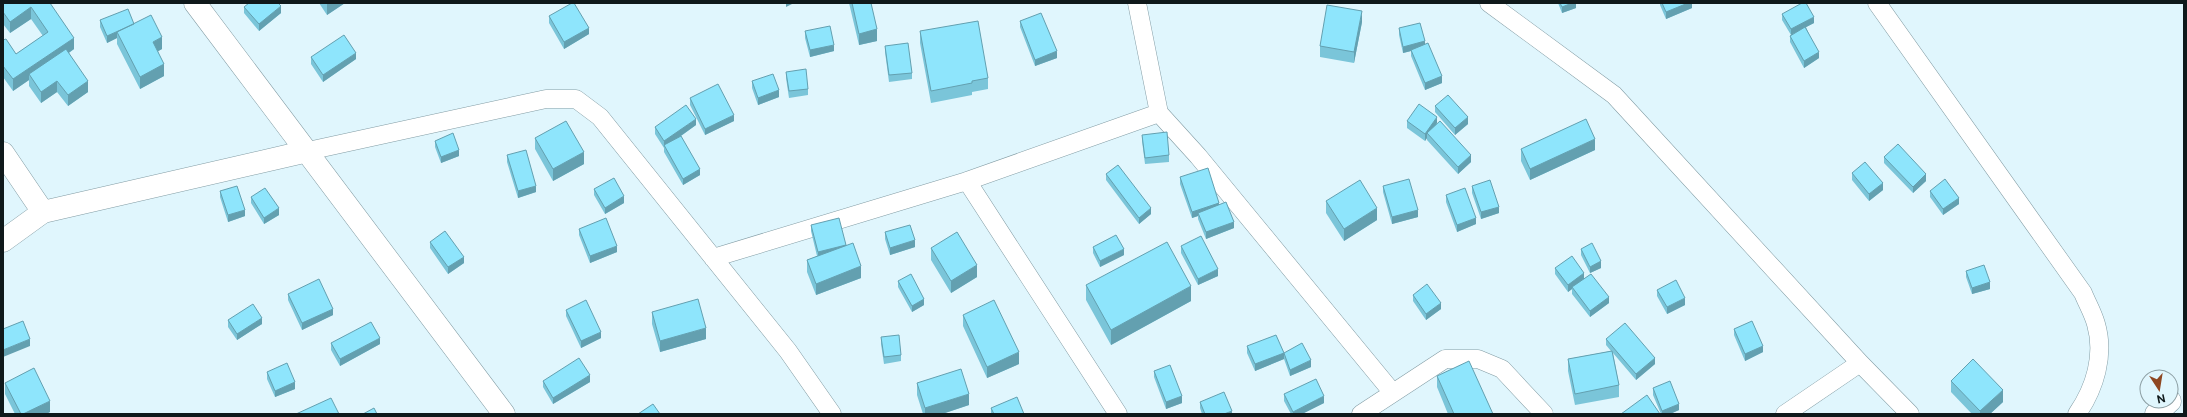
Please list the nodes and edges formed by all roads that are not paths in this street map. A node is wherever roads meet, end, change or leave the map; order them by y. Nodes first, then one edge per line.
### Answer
1 (195, 3) edge
2 (1137, 3) edge
3 (1489, 3) edge
4 (1877, 3) edge
5 (1159, 113) junction
6 (308, 151) junction
7 (3, 153) edge
8 (967, 182) junction
9 (43, 212) junction
10 (3, 240) edge
11 (713, 258) junction
12 (1860, 363) junction
13 (1393, 392) junction
14 (504, 414) edge
15 (832, 414) edge
16 (1118, 414) edge
17 (1361, 414) edge
18 (1544, 414) edge
19 (1785, 414) edge
20 (1910, 414) edge
21 (2077, 414) edge

1 - 6 street
2 - 5 lane
3 - 12 lane
4 - 21 lane
5 - 8 lane
5 - 13 lane
6 - 9 street
6 - 11 lane
6 - 14 street
7 - 9 street
8 - 11 lane
8 - 16 lane
9 - 10 street
11 - 15 lane
12 - 19 lane
12 - 20 lane
13 - 17 lane
13 - 18 lane

